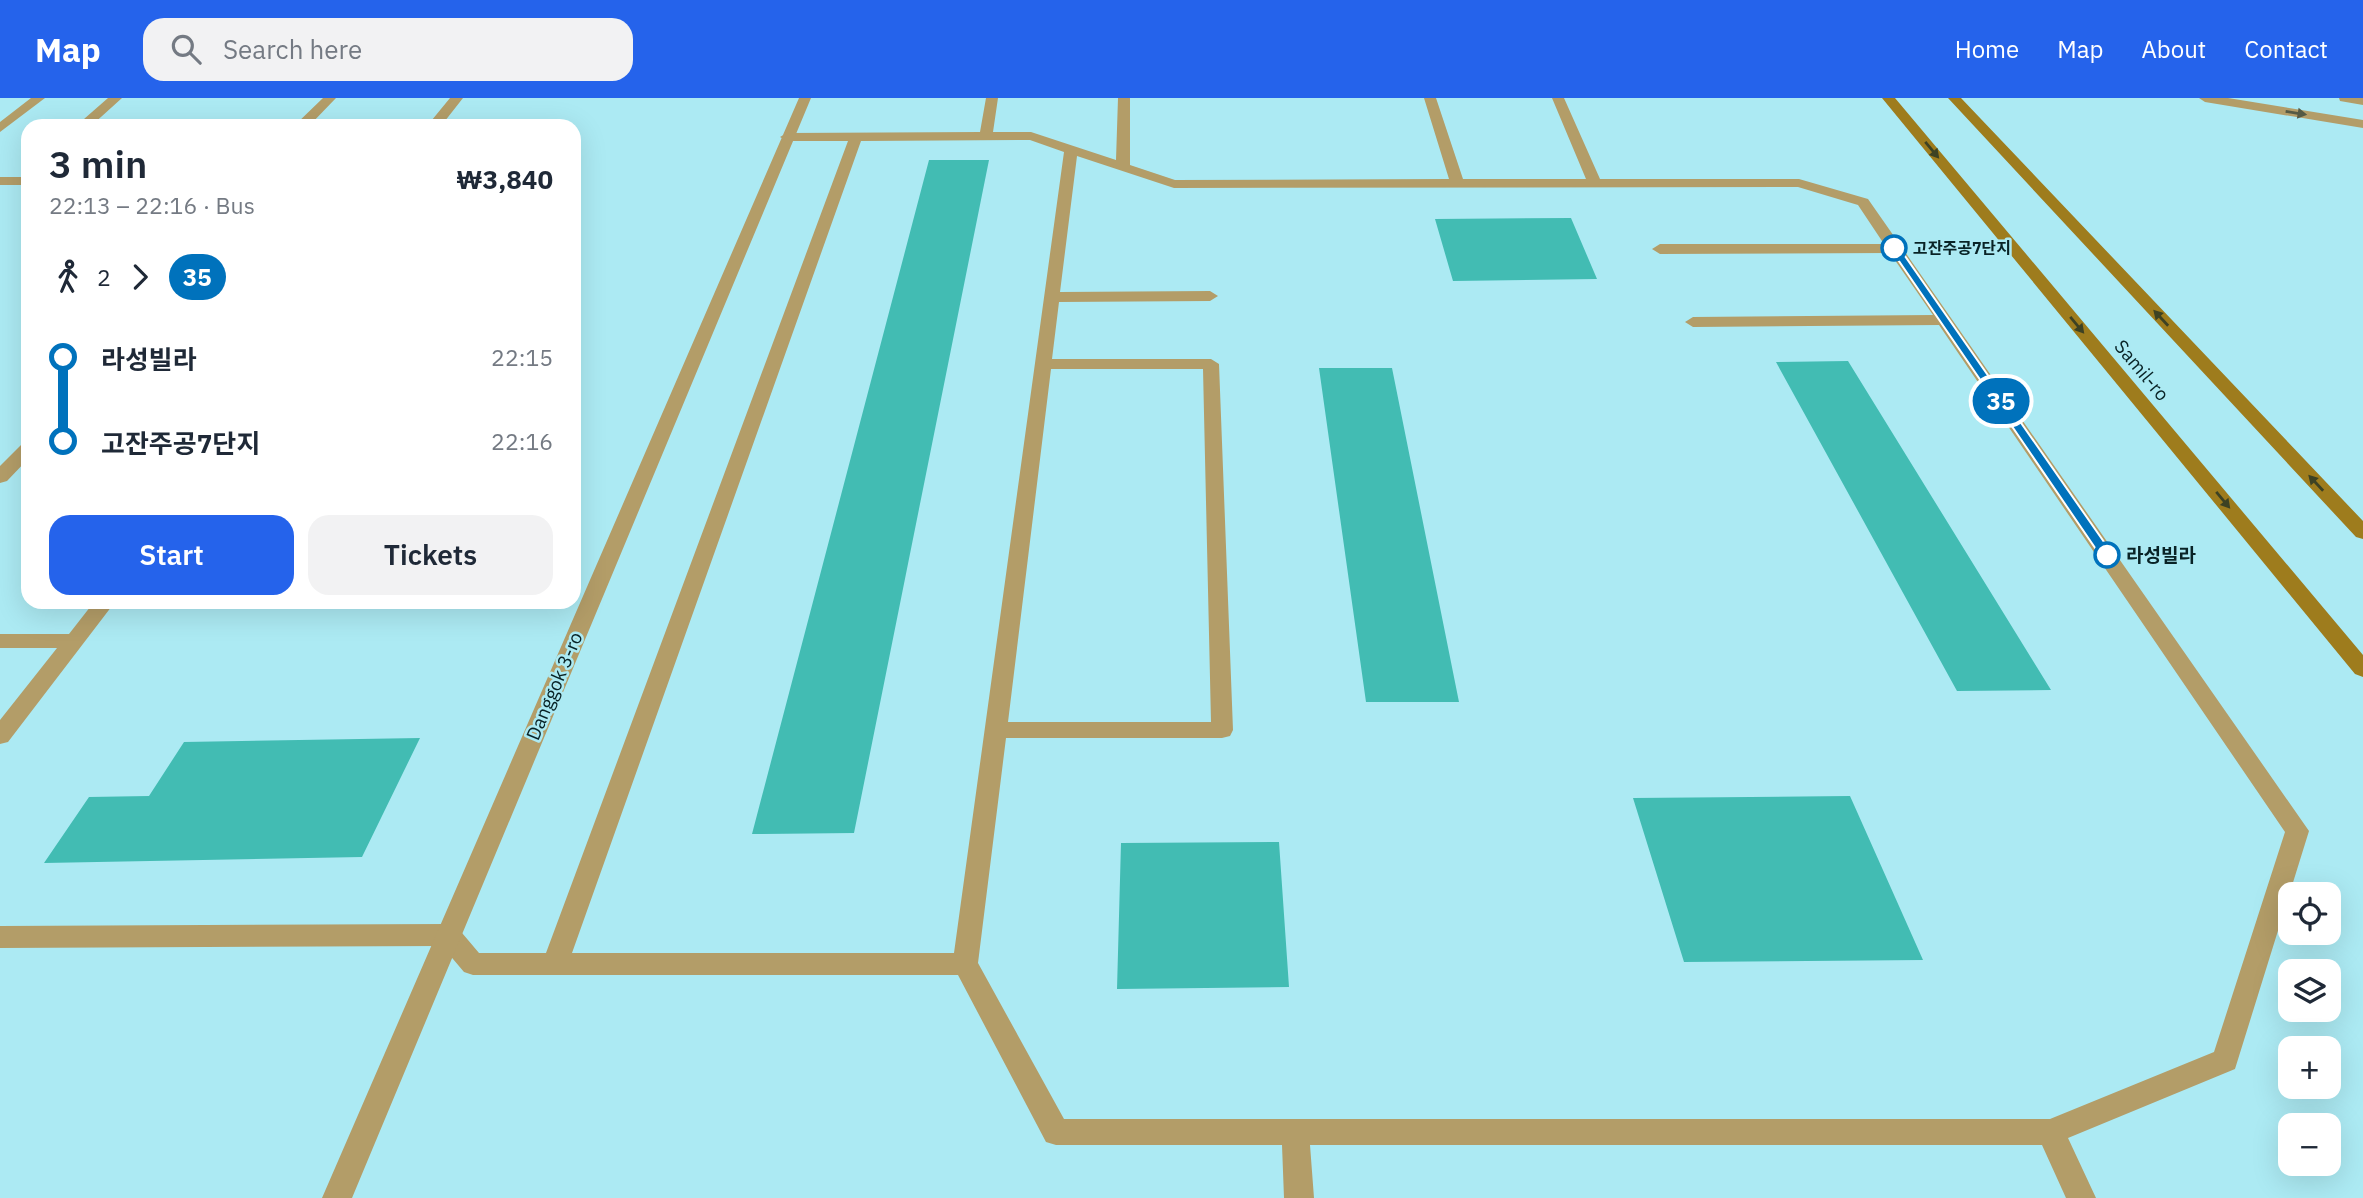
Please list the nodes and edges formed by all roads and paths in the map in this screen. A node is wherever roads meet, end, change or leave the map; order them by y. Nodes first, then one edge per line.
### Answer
1 (39, 98) edge
2 (116, 98) edge
3 (330, 98) edge
4 (457, 98) edge
5 (805, 98) edge
6 (992, 98) edge
7 (1124, 98) edge
8 (1430, 98) edge
9 (1558, 98) edge
10 (1888, 98) edge
11 (1954, 98) edge
12 (2204, 98) edge
13 (2345, 98) edge
14 (2363, 101) edge
15 (91, 119) edge
16 (309, 119) edge
17 (440, 119) edge
18 (2363, 124) edge
19 (0, 128) edge
20 (986, 136) junction
21 (787, 137) junction
22 (856, 137) junction
23 (1071, 149) junction
24 (1123, 167) junction
25 (21, 178) edge
26 (0, 181) edge
27 (1457, 183) junction
28 (1595, 183) junction
29 (1894, 248) junction
30 (1660, 250) dead end
31 (1052, 296) junction
32 (1210, 296) dead end
33 (1945, 320) junction
34 (1693, 321) dead end
35 (1043, 364) junction
36 (21, 455) edge
37 (0, 477) edge
38 (2363, 533) edge
39 (100, 609) edge
40 (0, 641) edge
41 (75, 641) junction
42 (2363, 669) edge
43 (996, 730) junction
44 (0, 736) edge
45 (448, 935) junction
46 (0, 937) edge
47 (555, 964) junction
48 (965, 964) junction
49 (1295, 1131) junction
50 (2050, 1132) junction
51 (337, 1198) edge
52 (1300, 1198) edge
53 (2081, 1198) edge

1 - 19 street
2 - 15 street
3 - 16 street
4 - 17 street
5 - 21 street, Danggok 3-ro
6 - 20 street
7 - 24 street
8 - 27 street
9 - 28 street
10 -> 42 main road, Samil-ro
38 -> 11 main road
12 -> 18 street
13 - 14 street
20 - 22 street
20 - 23 street
21 - 22 street
21 - 45 street, Danggok 3-ro
22 - 47 street
23 - 24 street
23 - 31 street
24 - 27 street
25 - 26 street
27 - 28 street
28 - 29 street
29 - 30 street
29 - 33 street
31 - 32 street
31 - 35 street
33 - 34 street
33 - 50 street
35 - 43 street
35 - 43 street
36 - 37 street
39 - 41 street
40 - 41 street
41 - 44 street
43 - 48 street
45 - 46 street
45 - 47 street
45 - 51 street, Danggok 3-ro
47 - 48 street
48 - 49 street
49 - 50 street
49 - 52 street
50 - 53 street

